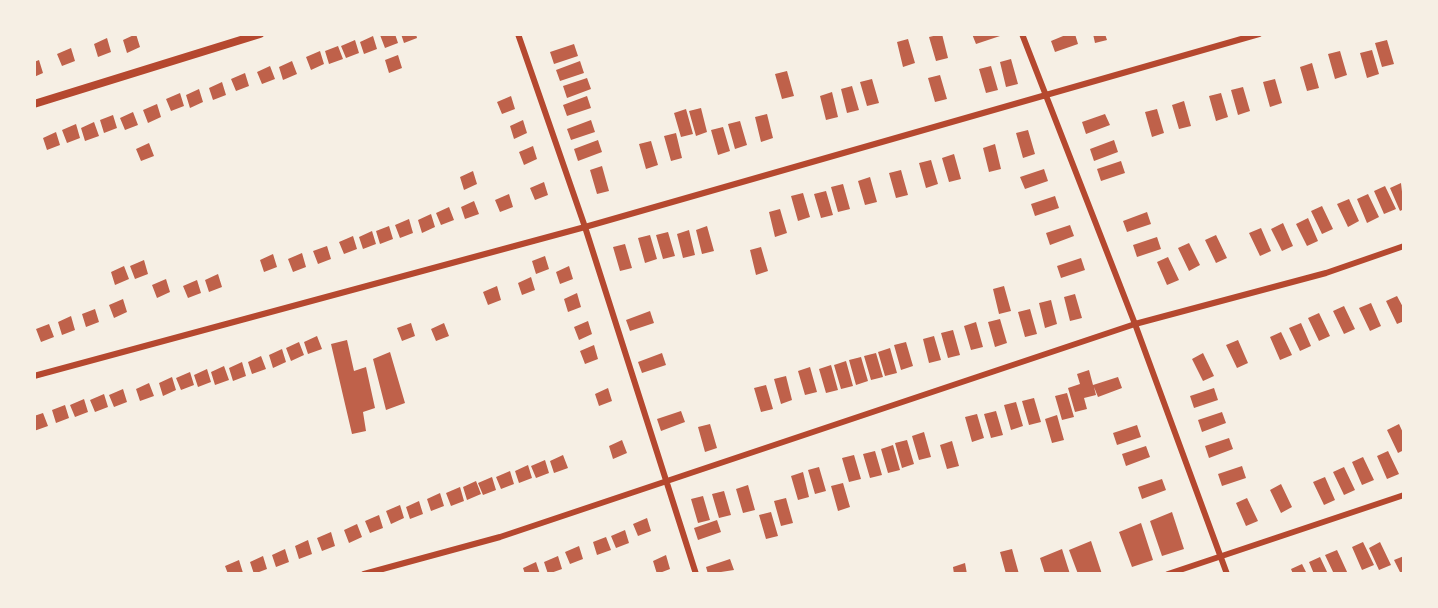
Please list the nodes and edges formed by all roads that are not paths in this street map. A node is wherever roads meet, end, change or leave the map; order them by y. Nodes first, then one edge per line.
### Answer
1 (260, 34) edge
2 (518, 34) edge
3 (1022, 34) edge
4 (1259, 34) edge
5 (1045, 94) junction
6 (34, 104) edge
7 (585, 227) junction
8 (1404, 246) edge
9 (1135, 324) junction
10 (34, 376) edge
11 (665, 479) junction
12 (1404, 495) edge
13 (1221, 555) junction
14 (364, 573) edge
15 (696, 573) edge
16 (1168, 573) edge
17 (1227, 573) edge

1 - 6 street
2 - 7 street
3 - 5 street
4 - 5 street
5 - 7 street
5 - 9 street
7 - 10 street
7 - 11 street
8 - 9 street
9 - 11 street
9 - 13 street
11 - 14 street
11 - 15 street
12 - 13 street
13 - 16 street
13 - 17 street

